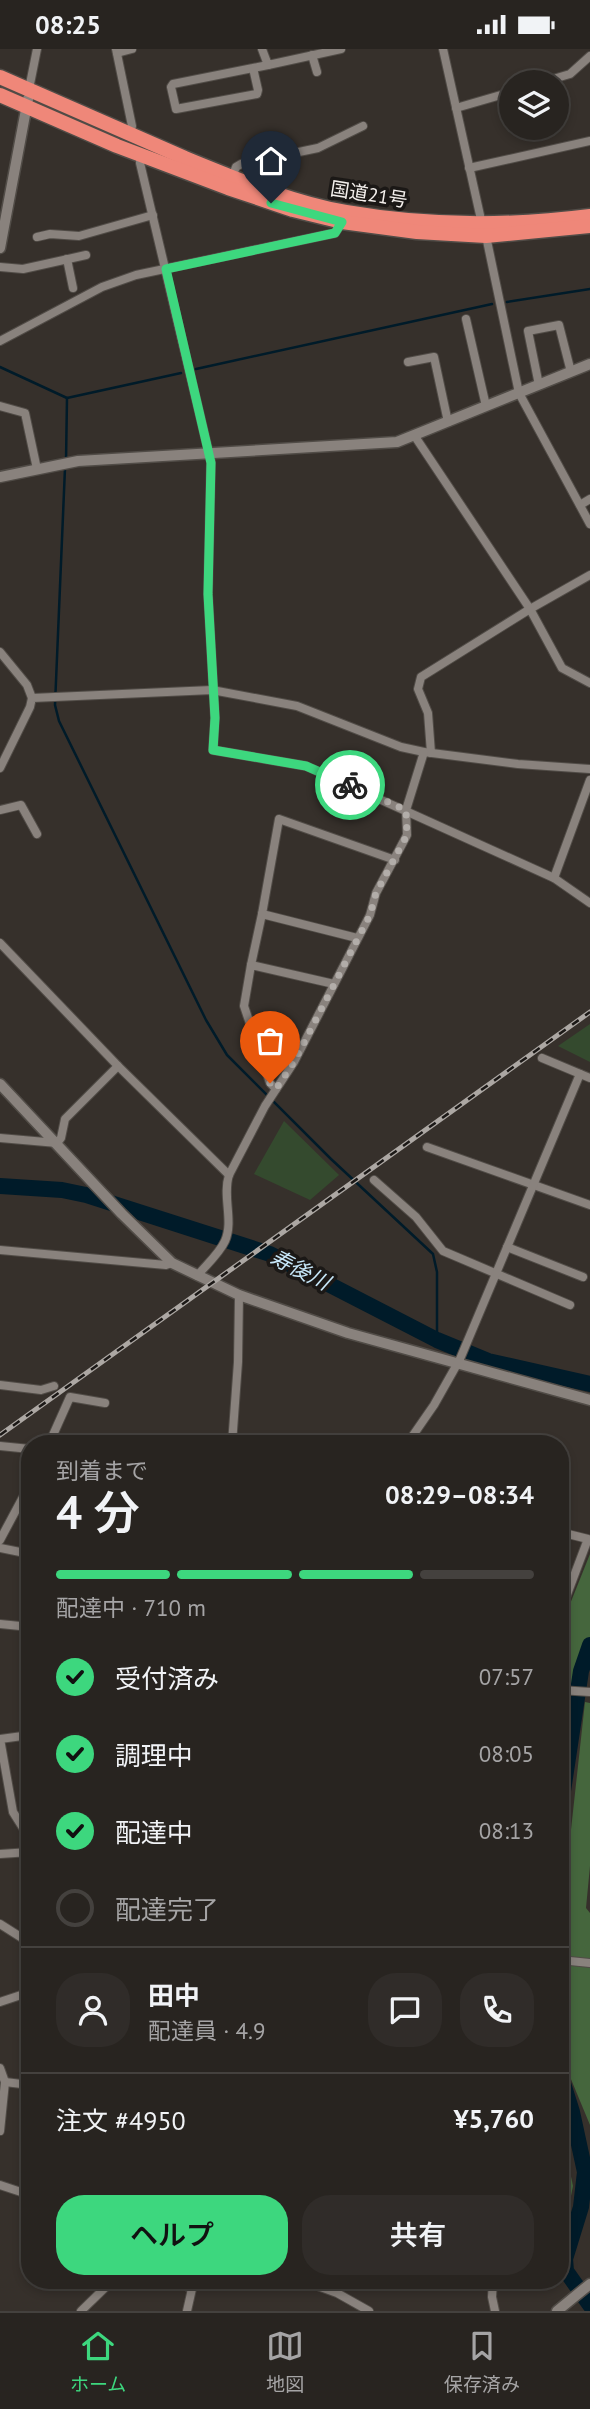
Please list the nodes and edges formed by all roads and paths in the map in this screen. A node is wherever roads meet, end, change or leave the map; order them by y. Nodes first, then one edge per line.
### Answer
1 (37, 49) edge
2 (132, 49) edge
3 (262, 49) edge
4 (341, 49) edge
5 (443, 49) edge
6 (116, 51) edge
7 (313, 53) edge
8 (590, 56) edge
9 (268, 65) junction
10 (253, 68) junction
11 (317, 72) dead end
12 (569, 74) edge
13 (0, 76) edge
14 (29, 89) junction
15 (0, 95) edge
16 (499, 95) edge
17 (27, 106) junction
18 (456, 108) junction
19 (363, 126) dead end
20 (130, 134) junction
21 (590, 141) edge
22 (141, 154) junction
23 (470, 168) junction
24 (232, 177) junction
25 (153, 215) junction
26 (590, 216) edge
27 (342, 222) junction
28 (590, 226) edge
29 (484, 230) junction
30 (37, 237) dead end
31 (0, 248) edge
32 (86, 255) dead end
33 (67, 259) junction
34 (0, 267) edge
35 (166, 269) junction
36 (73, 288) dead end
37 (466, 319) dead end
38 (0, 341) edge
39 (408, 362) dead end
40 (590, 364) edge
41 (571, 372) junction
42 (539, 385) junction
43 (519, 393) junction
44 (0, 406) edge
45 (486, 406) junction
46 (448, 422) junction
47 (414, 435) junction
48 (208, 453) junction
49 (37, 469) junction
50 (0, 477) edge
51 (590, 499) edge
52 (580, 505) junction
53 (590, 524) edge
54 (590, 575) edge
55 (530, 609) junction
56 (0, 652) edge
57 (590, 683) edge
58 (212, 691) junction
59 (32, 698) junction
60 (428, 753) junction
61 (0, 768) edge
62 (590, 769) edge
63 (590, 781) edge
64 (0, 810) edge
65 (406, 810) junction
66 (37, 834) dead end
67 (395, 860) junction
68 (554, 878) junction
69 (590, 903) edge
70 (262, 914) junction
71 (357, 938) junction
72 (0, 943) edge
73 (251, 965) junction
74 (334, 984) junction
75 (542, 1058) dead end
76 (118, 1066) junction
77 (580, 1074) junction
78 (590, 1078) edge
79 (0, 1084) edge
80 (275, 1091) junction
81 (0, 1138) edge
82 (57, 1143) junction
83 (427, 1147) dead end
84 (229, 1175) junction
85 (374, 1180) dead end
86 (533, 1185) junction
87 (590, 1205) edge
88 (507, 1247) junction
89 (0, 1250) edge
90 (172, 1263) junction
91 (495, 1275) junction
92 (197, 1276) junction
93 (583, 1277) dead end
94 (239, 1296) junction
95 (570, 1305) dead end
96 (459, 1361) junction
97 (0, 1385) edge
98 (54, 1386) dead end
99 (590, 1400) edge
100 (105, 1403) dead end
101 (54, 1435) edge
102 (233, 1435) edge
103 (413, 1435) edge
104 (0, 1446) edge
105 (21, 1449) edge
106 (21, 1501) edge
107 (569, 1534) edge
108 (0, 1540) edge
109 (0, 1548) edge
110 (21, 1552) edge
111 (569, 1589) edge
112 (0, 1624) edge
113 (21, 1626) edge
114 (569, 1691) edge
115 (590, 1692) edge
116 (21, 1736) edge
117 (0, 1739) edge
118 (0, 1796) edge
119 (10, 1796) junction
120 (21, 1825) edge
121 (21, 1853) edge
122 (0, 1854) edge
123 (0, 1924) edge
124 (21, 1937) edge
125 (569, 1961) edge
126 (590, 1963) edge
127 (21, 1995) edge
128 (0, 2002) edge
129 (0, 2068) edge
130 (5, 2082) junction
131 (21, 2084) edge
132 (0, 2131) edge
133 (0, 2185) edge
134 (21, 2192) edge
135 (590, 2284) edge
136 (104, 2289) edge
137 (191, 2289) edge
138 (326, 2289) edge
139 (492, 2289) edge
140 (81, 2311) edge
141 (187, 2311) edge
142 (369, 2311) edge
143 (495, 2311) edge
144 (557, 2311) edge

1 - 14 street
2 - 6 street
3 - 9 street
4 - 7 street
5 - 18 street
6 - 20 street
7 - 9 street
7 - 11 street
8 - 12 street
9 - 10 street
10 - 10 street
13 - 14 highway, 国道21号
14 - 17 street
14 - 20 highway, 国道21号
15 - 17 highway, 国道21号
16 - 18 street
17 - 22 highway, 国道21号
17 - 31 street
18 - 23 street
19 - 24 street
20 - 24 highway, 国道21号
21 - 23 street
22 - 25 street
22 - 27 highway, 国道21号
23 - 29 street
24 - 29 highway, 国道21号
25 - 30 street
25 - 35 street
26 - 29 highway, 国道21号
27 - 29 highway, 国道21号
27 - 35 street
28 - 29 highway, 国道21号
29 - 43 street
32 - 33 street
33 - 34 street
33 - 36 street
35 - 38 street
35 - 48 street
37 - 45 street
39 - 46 street
40 - 41 street
41 - 42 street
41 - 42 street
42 - 43 street
43 - 45 street
43 - 52 street
44 - 49 street
45 - 46 street
46 - 47 street
47 - 48 street
47 - 55 street
48 - 49 street
48 - 58 street
49 - 50 street
51 - 52 street
52 - 53 street
54 - 55 street
55 - 57 street
55 - 60 street
56 - 59 street
58 - 59 street
58 - 60 street
58 - 65 street
59 - 61 street
60 - 62 street
60 - 65 street
63 - 68 street
64 - 66 street
65 - 67 street
65 - 68 street
67 - 70 street
67 - 71 street
68 - 69 street
70 - 71 street
70 - 73 street
71 - 74 street
72 - 76 street
73 - 74 street
73 - 80 street
74 - 80 street
75 - 77 street
76 - 82 street
76 - 84 street
77 - 78 street
77 - 86 street
79 - 82 street
80 - 84 street
81 - 82 street
82 - 90 street
83 - 86 street
84 - 92 street
85 - 91 street
86 - 87 street
86 - 88 street
88 - 91 street
88 - 93 street
89 - 90 street
90 - 92 street
91 - 95 street
91 - 96 street
92 - 94 street
94 - 96 street
94 - 102 street
96 - 99 street
96 - 103 street
97 - 98 street
100 - 101 street
104 - 105 street
106 - 108 street
107 - 111 street
109 - 110 street
112 - 113 street
114 - 115 street
116 - 117 street
117 - 119 street
118 - 119 street
119 - 120 street
121 - 122 street
123 - 124 street
125 - 126 street
127 - 128 street
129 - 130 street
130 - 131 street
130 - 132 street
133 - 134 street
135 - 144 street
136 - 140 street
137 - 141 street
138 - 142 street
139 - 143 street

